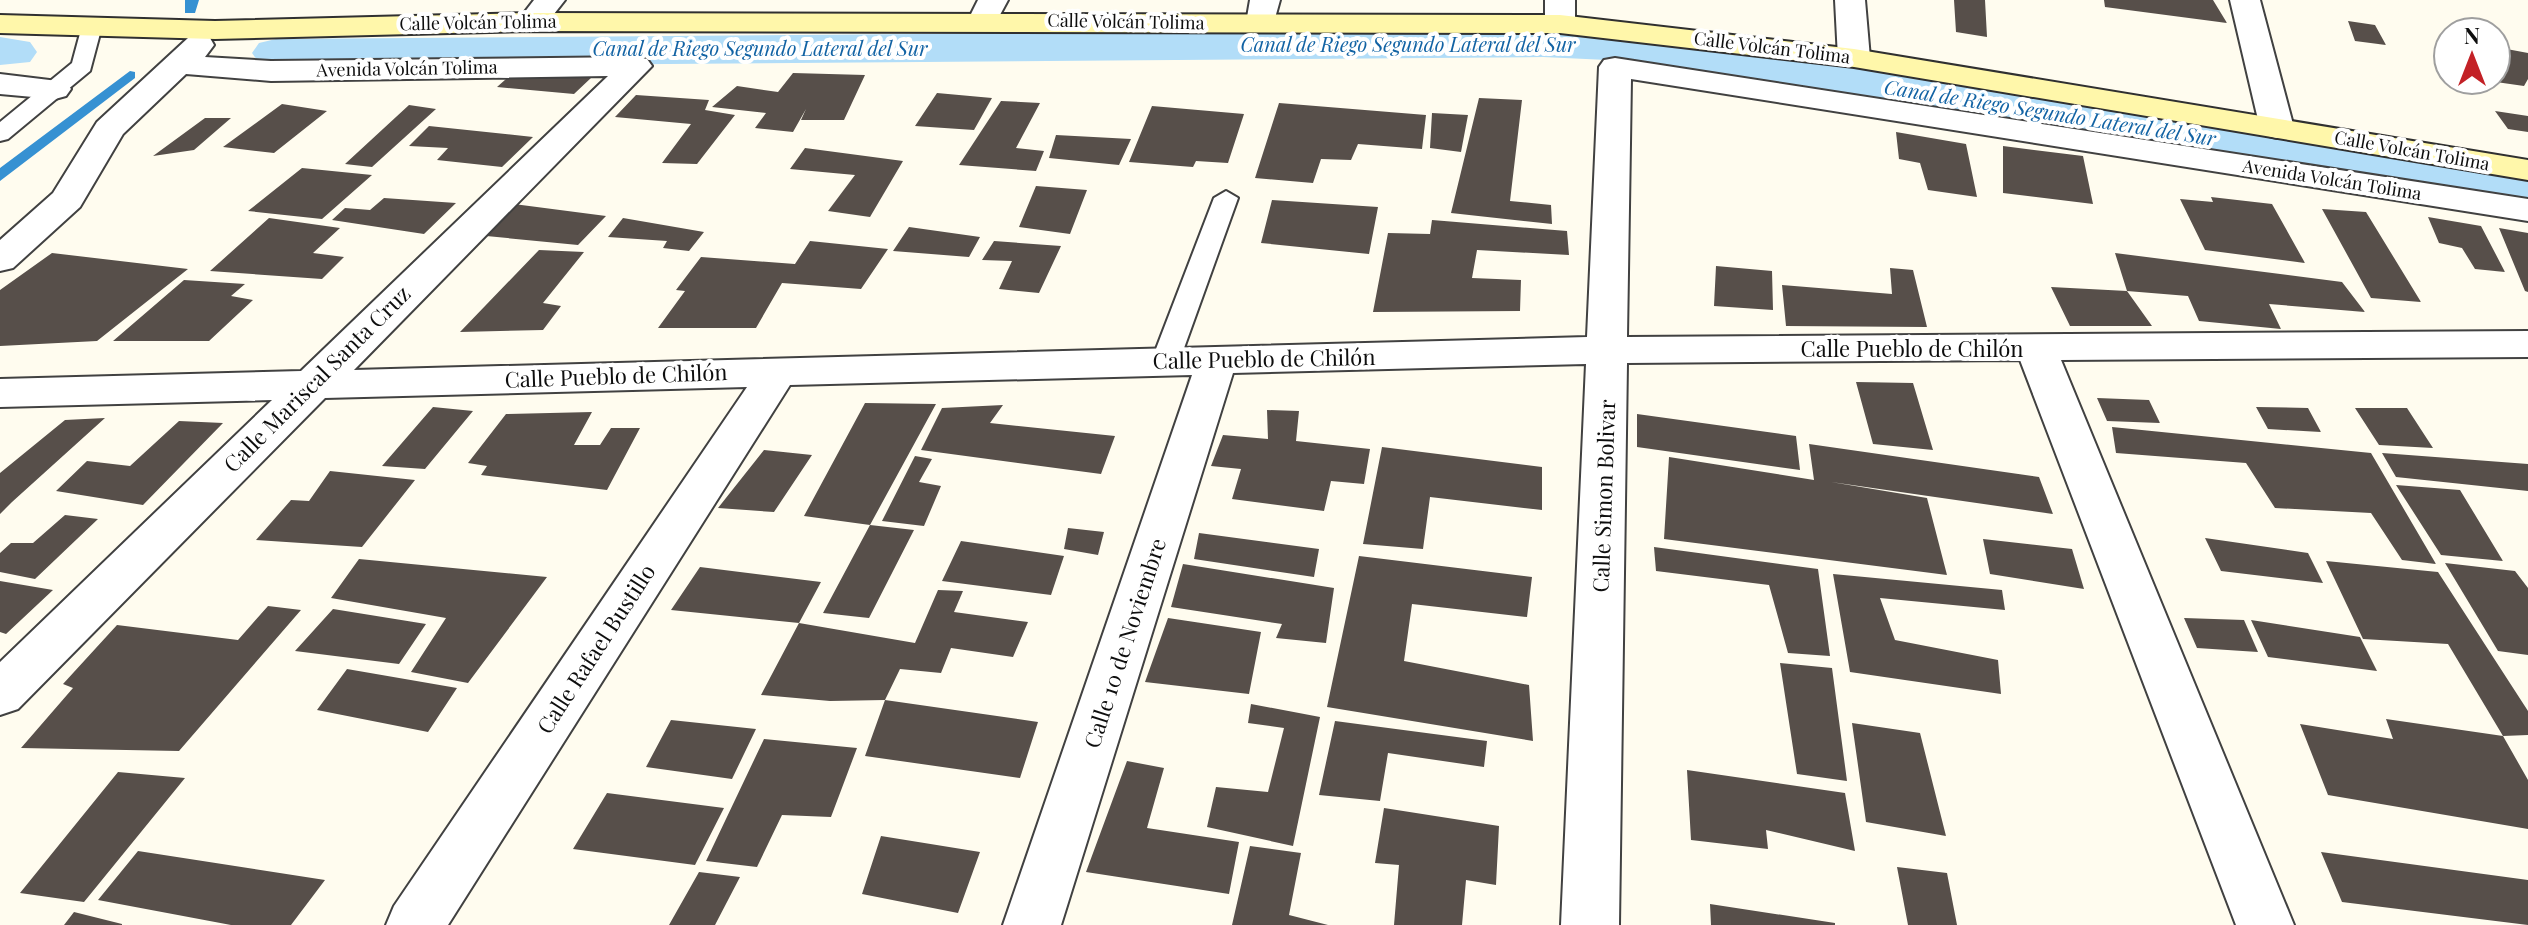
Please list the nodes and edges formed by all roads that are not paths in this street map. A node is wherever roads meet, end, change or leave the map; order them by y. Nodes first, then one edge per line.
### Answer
1 (239, 0) edge
2 (1850, 0) edge
3 (2245, 0) edge
4 (988, 10) edge
5 (541, 11) edge
6 (1263, 12) edge
7 (1560, 12) edge
8 (0, 24) edge
9 (92, 26) junction
10 (215, 30) junction
11 (1854, 58) junction
12 (178, 64) junction
13 (636, 66) joint
14 (1615, 67) joint
15 (0, 84) edge
16 (55, 89) junction
17 (2277, 128) junction
18 (0, 134) edge
19 (2528, 170) edge
20 (1226, 198) dead end
21 (2528, 210) edge
22 (0, 260) edge
23 (2528, 344) edge
24 (2036, 349) junction
25 (1608, 350) junction
26 (1217, 360) junction
27 (1165, 362) junction
28 (778, 372) junction
29 (311, 385) junction
30 (0, 393) edge
31 (0, 694) edge
32 (415, 925) edge
33 (1032, 925) edge
34 (1590, 925) edge
35 (2265, 925) edge

1 - 10 street
2 - 11 street
3 - 17 street
4 - 5 street, Calle Volcán Tolima
4 - 6 street, Calle Volcán Tolima
5 - 10 street, Calle Volcán Tolima
6 - 7 street, Calle Volcán Tolima
7 - 11 street, Calle Volcán Tolima
8 - 9 street, Calle Volcán Tolima
9 - 10 street, Calle Volcán Tolima
9 - 16 lane
10 - 12 street
11 - 17 street, Calle Volcán Tolima
12 - 13 street, Avenida Volcán Tolima
12 - 22 street
13 - 29 street, Calle Mariscal Santa Cruz
14 - 21 street, Avenida Volcán Tolima
14 - 25 street, Calle Simon Bolivar
15 - 16 street
16 - 18 lane
17 - 19 street, Calle Volcán Tolima
20 - 27 lane
23 - 24 street, Calle Pueblo de Chilón
24 - 25 street, Calle Pueblo de Chilón
24 - 35 street
25 - 26 street, Calle Pueblo de Chilón
25 - 34 street, Calle Simon Bolivar
26 - 27 street, Calle Pueblo de Chilón
26 - 33 street, Calle 10 de Noviembre
27 - 28 street, Calle Pueblo de Chilón
28 - 29 street, Calle Pueblo de Chilón
28 - 32 street, Calle Rafael Bustillo
29 - 30 street, Calle Pueblo de Chilón
29 - 31 street, Calle Mariscal Santa Cruz

